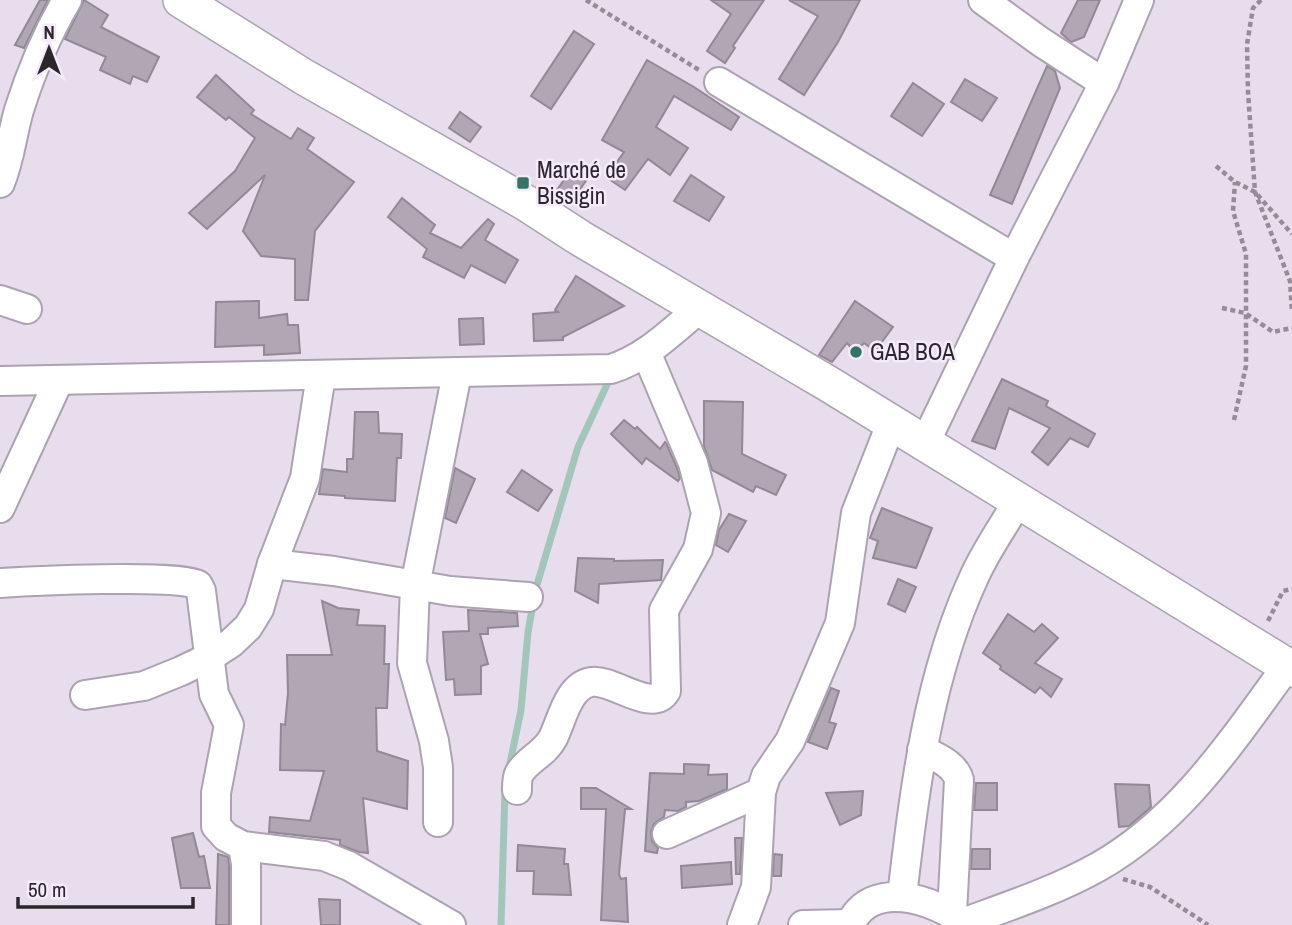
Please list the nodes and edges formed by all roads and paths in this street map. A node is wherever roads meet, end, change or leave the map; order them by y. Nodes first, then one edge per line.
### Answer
1 (66, 0) edge
2 (181, 0) edge
3 (586, 0) edge
4 (983, 0) edge
5 (1139, 0) edge
6 (1261, 0) edge
7 (719, 82) joint
8 (1104, 83) junction
9 (1216, 166) dead end
10 (1235, 182) junction
11 (0, 183) edge
12 (1255, 192) junction
13 (1292, 234) edge
14 (1014, 258) junction
15 (0, 300) edge
16 (1222, 308) dead end
17 (27, 309) dead end
18 (699, 309) junction
19 (1292, 312) edge
20 (1245, 313) junction
21 (1292, 328) edge
22 (646, 352) junction
23 (457, 373) junction
24 (321, 375) junction
25 (59, 380) junction
26 (0, 381) edge
27 (1234, 420) dead end
28 (891, 424) junction
29 (925, 443) junction
30 (1018, 500) junction
31 (0, 508) edge
32 (272, 564) junction
33 (0, 583) edge
34 (415, 586) junction
35 (1292, 589) edge
36 (528, 597) dead end
37 (1255, 647) junction
38 (208, 658) junction
39 (1290, 668) edge
40 (85, 695) dead end
41 (922, 750) junction
42 (517, 790) dead end
43 (761, 792) junction
44 (438, 822) dead end
45 (667, 834) dead end
46 (243, 846) junction
47 (1098, 867) junction
48 (902, 897) junction
49 (961, 920) edge
50 (850, 924) edge
51 (246, 925) edge
52 (451, 925) edge
53 (741, 925) edge
54 (803, 925) edge
55 (1208, 925) edge

1 - 11 street
2 - 18 main road
3 - 7 path
4 - 8 street
5 - 8 street
6 - 12 path
7 - 14 street
8 - 14 street
9 - 10 path
10 - 12 path
10 - 20 path
12 - 13 path
12 - 19 path
14 - 29 street
15 - 17 street
16 - 20 path
18 - 22 street
18 - 28 main road
20 - 21 path
20 - 27 path
22 - 23 street
22 - 42 street
23 - 24 street
23 - 34 street
24 - 25 street
24 - 32 street
25 - 26 street
25 - 31 street
28 - 29 main road
28 - 43 street
29 - 30 main road
30 - 37 main road
30 - 41 street
32 - 34 street
32 - 38 street
33 - 38 street
34 - 36 street
34 - 44 street
35 - 37 path
37 - 39 main road
38 - 40 street
38 - 46 street
39 - 47 street
41 - 48 street
41 - 49 street
43 - 45 street
43 - 53 street
46 - 51 street
46 - 52 street
47 - 49 street
47 - 55 path
48 - 49 street
48 - 50 street
50 - 54 street

